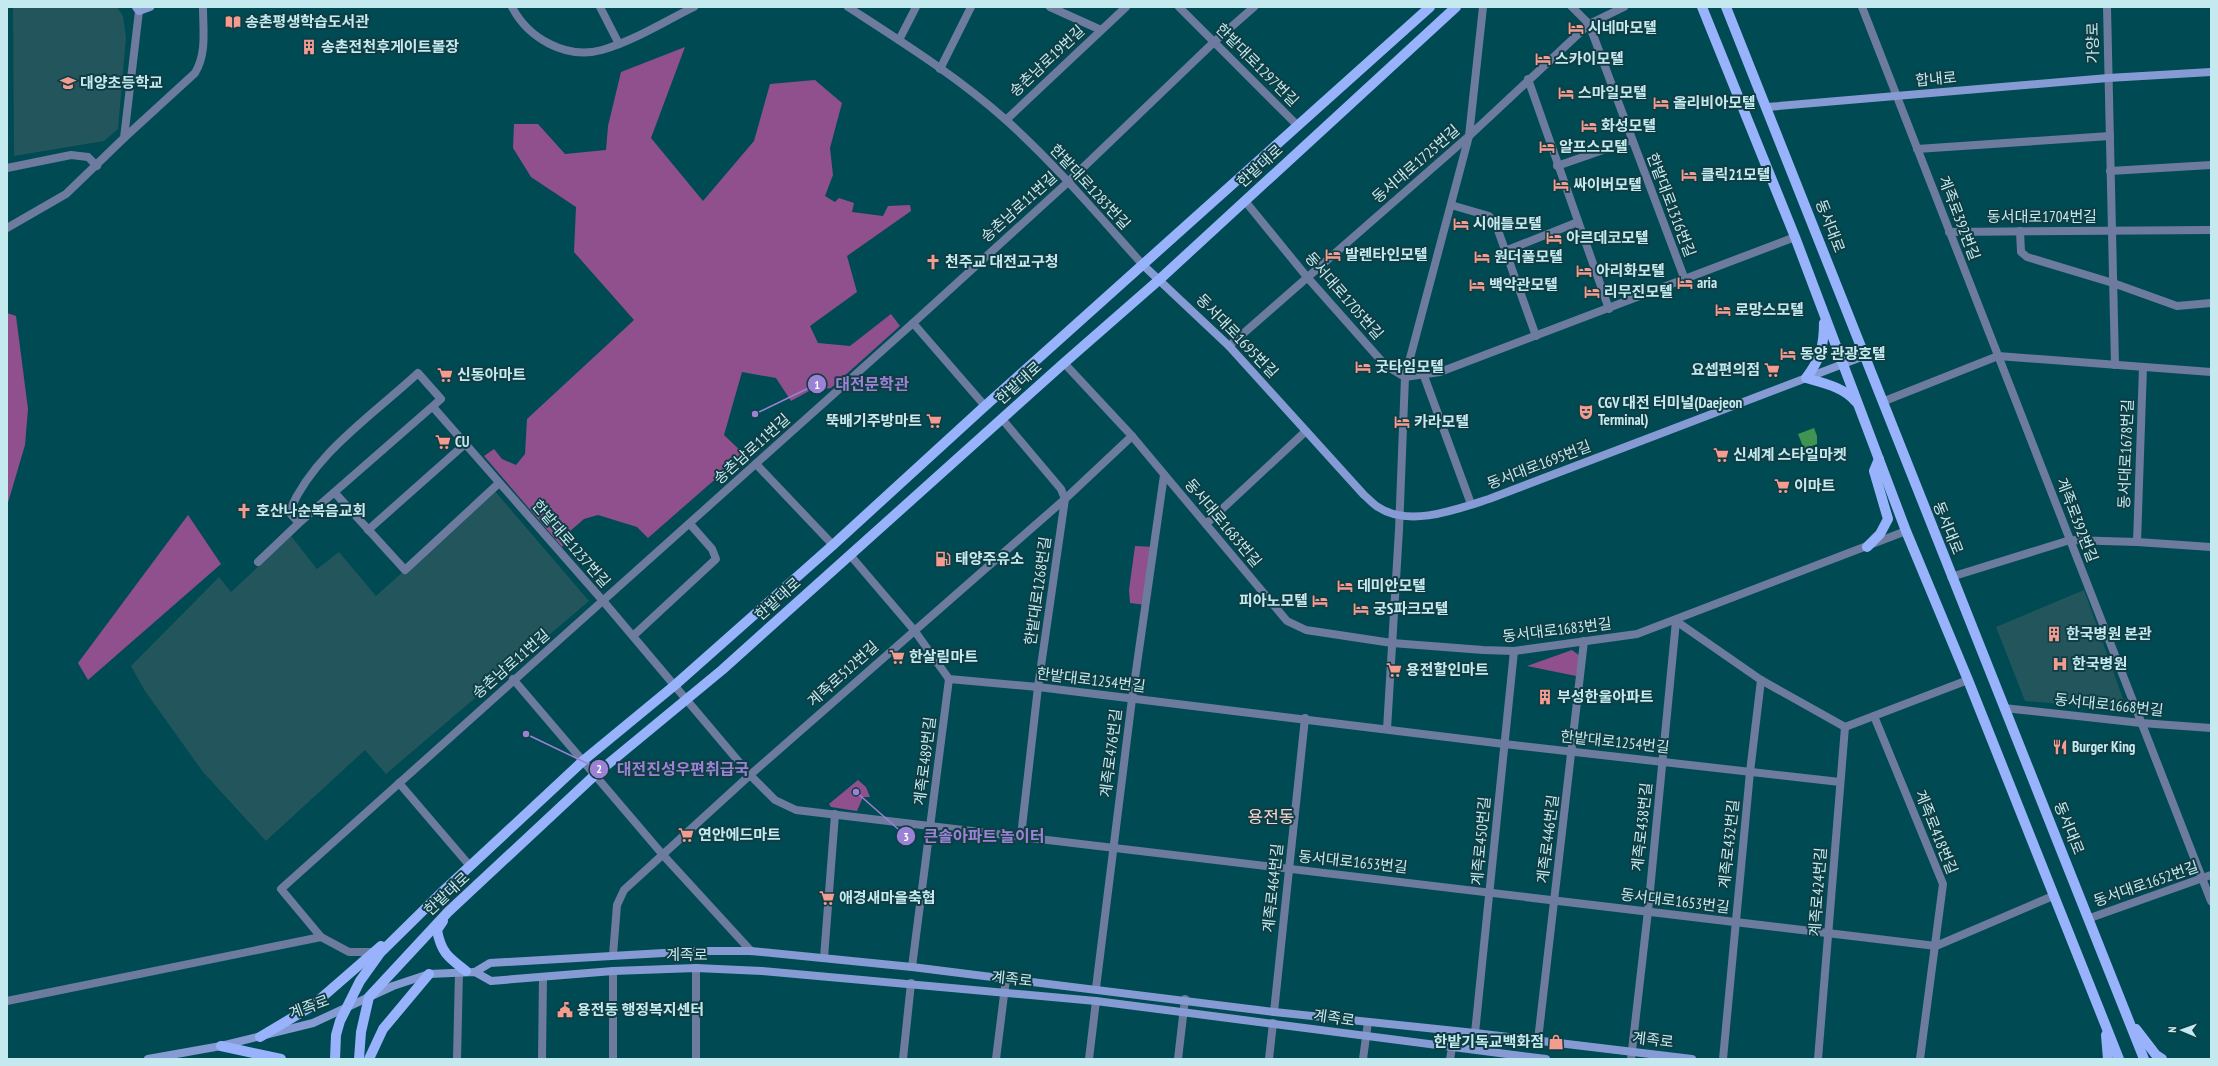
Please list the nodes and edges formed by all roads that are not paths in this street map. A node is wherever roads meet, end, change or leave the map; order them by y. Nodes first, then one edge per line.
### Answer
1 (150, 7) edge
2 (203, 7) edge
3 (512, 7) edge
4 (600, 7) edge
5 (694, 7) edge
6 (848, 7) edge
7 (916, 7) edge
8 (971, 7) edge
9 (1050, 7) edge
10 (1126, 7) edge
11 (1180, 7) edge
12 (1254, 7) edge
13 (1430, 7) edge
14 (1456, 7) edge
15 (1483, 7) edge
16 (1572, 7) edge
17 (1624, 7) edge
18 (1702, 7) edge
19 (1726, 7) edge
20 (1862, 7) edge
21 (2107, 7) edge
22 (138, 9) edge
23 (1589, 24) junction
24 (1101, 30) junction
25 (899, 40) junction
26 (1214, 42) junction
27 (619, 44) junction
28 (940, 69) junction
29 (2211, 72) edge
30 (2108, 78) junction
31 (1528, 80) junction
32 (1896, 96) junction
33 (1766, 107) junction
34 (1006, 120) junction
35 (1298, 126) junction
36 (1469, 136) junction
37 (2110, 136) junction
38 (124, 138) junction
39 (1632, 140) junction
40 (1917, 148) junction
41 (2211, 165) edge
42 (97, 166) junction
43 (1557, 166) junction
44 (7, 168) edge
45 (2110, 171) junction
46 (1068, 182) junction
47 (1245, 201) junction
48 (1451, 205) junction
49 (1578, 222) junction
50 (8, 227) edge
51 (2211, 230) edge
52 (2020, 231) junction
53 (2112, 231) junction
54 (1949, 232) junction
55 (1795, 237) junction
56 (1505, 251) junction
57 (1143, 265) junction
58 (1307, 277) junction
59 (1160, 279) junction
60 (1685, 280) junction
61 (2113, 283) junction
62 (2211, 304) edge
63 (1609, 309) junction
64 (1824, 313) junction
65 (913, 323) junction
66 (1536, 336) junction
67 (1229, 346) junction
68 (1864, 356) junction
69 (1998, 356) junction
70 (1064, 363) junction
71 (1842, 364) junction
72 (2115, 365) junction
73 (2143, 367) junction
74 (2211, 372) edge
75 (1424, 376) junction
76 (1406, 377) junction
77 (1806, 378) junction
78 (1882, 402) junction
79 (1858, 405) junction
80 (985, 406) junction
81 (433, 407) junction
82 (1002, 419) junction
83 (1306, 431) junction
84 (1132, 436) junction
85 (465, 444) junction
86 (1879, 459) junction
87 (756, 464) junction
88 (1164, 475) junction
89 (499, 483) junction
90 (335, 493) junction
91 (1065, 499) junction
92 (1472, 504) junction
93 (1400, 516) junction
94 (300, 523) junction
95 (690, 524) junction
96 (1206, 524) junction
97 (368, 530) junction
98 (1906, 531) junction
99 (2070, 540) junction
100 (2136, 542) junction
101 (834, 545) junction
102 (1867, 547) junction
103 (2211, 547) edge
104 (850, 555) junction
105 (258, 562) dead end
106 (1951, 577) junction
107 (604, 602) junction
108 (1676, 620) junction
109 (914, 630) junction
110 (633, 636) junction
111 (1584, 641) junction
112 (1392, 643) junction
113 (1514, 651) junction
114 (949, 678) junction
115 (513, 679) junction
116 (1761, 680) junction
117 (1968, 680) junction
118 (675, 685) junction
119 (1038, 687) junction
120 (1132, 699) junction
121 (688, 700) junction
122 (2004, 708) junction
123 (1874, 716) junction
124 (1305, 718) junction
125 (2141, 723) junction
126 (1845, 727) junction
127 (1387, 728) junction
128 (2211, 728) edge
129 (1504, 744) junction
130 (1572, 751) junction
131 (584, 760) junction
132 (1662, 762) junction
133 (1750, 772) junction
134 (596, 774) junction
135 (750, 775) junction
136 (1840, 782) junction
137 (399, 783) junction
138 (835, 814) junction
139 (931, 826) junction
140 (1021, 836) junction
141 (1114, 847) junction
142 (663, 855) junction
143 (470, 866) junction
144 (1288, 870) junction
145 (2211, 875) edge
146 (2202, 878) junction
147 (1491, 892) junction
148 (2053, 896) junction
149 (1555, 900) junction
150 (2211, 901) edge
151 (1648, 911) junction
152 (448, 912) junction
153 (2090, 918) junction
154 (1735, 923) junction
155 (408, 926) junction
156 (1829, 934) junction
157 (321, 938) junction
158 (1936, 946) junction
159 (751, 951) junction
160 (374, 952) junction
161 (613, 955) junction
162 (824, 958) junction
163 (912, 967) junction
164 (696, 968) junction
165 (613, 971) junction
166 (467, 972) junction
167 (429, 974) junction
168 (543, 977) junction
169 (1006, 979) junction
170 (911, 983) junction
171 (1096, 988) junction
172 (1005, 992) junction
173 (369, 997) junction
174 (1185, 999) junction
175 (7, 1001) edge
176 (1096, 1002) junction
177 (346, 1008) junction
178 (1274, 1012) junction
179 (1184, 1014) junction
180 (2128, 1017) junction
181 (1368, 1022) junction
182 (1273, 1023) junction
183 (2105, 1023) junction
184 (1475, 1033) junction
185 (1366, 1036) junction
186 (260, 1037) junction
187 (1538, 1040) junction
188 (221, 1046) junction
189 (1452, 1048) junction
190 (1631, 1055) edge
191 (148, 1059) edge
192 (281, 1059) edge
193 (335, 1059) edge
194 (358, 1059) edge
195 (369, 1059) edge
196 (457, 1059) edge
197 (542, 1059) edge
198 (613, 1059) edge
199 (696, 1059) edge
200 (903, 1059) edge
201 (996, 1059) edge
202 (1089, 1059) edge
203 (1178, 1059) edge
204 (1269, 1059) edge
205 (1363, 1059) edge
206 (1450, 1059) edge
207 (1546, 1059) edge
208 (1692, 1059) edge
209 (1723, 1059) edge
210 (1818, 1059) edge
211 (1920, 1059) edge
212 (2108, 1059) edge
213 (2119, 1059) edge
214 (2144, 1059) edge
215 (2162, 1059) edge

1 - 22 main road
2 - 38 street
3 - 27 street
4 - 27 street
5 - 27 street
6 - 25 street, 한밭대로1283번길
7 - 25 street
8 - 28 street
9 - 24 street
10 - 24 street, 송촌남로19번길
11 - 26 street, 한밭대로1297번길
12 - 26 street, 송촌남로11번길
13 - 35 main road, 한밭대로
14 - 47 main road, 한밭대로
15 - 36 street
16 - 23 street, 한밭대로1316번길
17 - 23 street, 동서대로1725번길
18 - 55 main road
19 - 33 main road, 동서대로
20 - 32 street, 계족로392번길
21 - 30 street, 가양로
22 - 38 street
23 - 31 street, 동서대로1725번길
23 - 39 street, 한밭대로1316번길
24 - 34 street, 송촌남로19번길
25 - 28 street, 한밭대로1283번길
26 - 35 street, 한밭대로1297번길
26 - 46 street, 송촌남로11번길
28 - 34 street, 한밭대로1283번길
29 - 30 main road, 합내로
30 - 32 main road, 합내로
30 - 37 street
31 - 36 street, 동서대로1725번길
31 - 43 street
32 - 33 main road, 합내로
32 - 40 street, 계족로392번길
33 - 68 main road, 동서대로
34 - 46 street, 한밭대로1283번길
35 - 57 main road, 한밭대로
36 - 48 street
36 - 58 street, 동서대로1725번길
37 - 40 street
37 - 45 street
38 - 42 street
39 - 43 street, 한밭대로1316번길
39 - 60 street, 한밭대로1316번길
40 - 54 street, 계족로392번길
41 - 45 street
42 - 44 street
42 - 50 street
43 - 49 street
45 - 53 street, 동서대로1704번길
46 - 57 street, 한밭대로1283번길
46 - 65 street, 송촌남로11번길
47 - 58 street, 동서대로1705번길
47 - 59 main road, 한밭대로
48 - 56 street
48 - 76 street
49 - 56 street
49 - 63 street
51 - 53 street, 동서대로1704번길
52 - 53 street, 동서대로1704번길
52 - 54 street, 동서대로1704번길
52 - 61 street
53 - 61 street
54 - 69 street, 계족로392번길
55 - 60 street
55 - 64 main road
56 - 66 street
57 - 59 main road, 동서대로1695번길
57 - 80 main road, 한밭대로
58 - 67 street, 동서대로1725번길
58 - 76 street, 동서대로1705번길
59 - 67 main road, 동서대로1695번길
59 - 70 main road, 한밭대로
60 - 63 street
61 - 62 street
61 - 72 street
63 - 66 street
64 - 71 main road
64 - 77 main road
65 - 80 street
65 - 87 street, 송촌남로11번길
66 - 75 street
67 - 83 main road, 동서대로1695번길
68 - 71 main road, 동서대로1695번길
68 - 78 main road, 동서대로
69 - 72 street
69 - 78 street
69 - 99 street, 계족로392번길
70 - 82 main road, 한밭대로
70 - 84 street, 동서대로1683번길
71 - 77 main road, 동서대로1695번길
71 - 79 main road
72 - 73 street
73 - 74 street
73 - 100 street, 동서대로1678번길
75 - 76 street
75 - 92 street
76 - 93 street
77 - 79 main road
77 - 92 main road, 동서대로1695번길
78 - 106 main road, 동서대로
79 - 86 main road
80 - 101 main road, 한밭대로
81 - 85 street, 한밭대로1237번길
81 - 90 street
81 - 94 street
82 - 91 street
82 - 104 main road, 한밭대로
83 - 93 main road, 동서대로1695번길
83 - 96 street
84 - 88 street, 동서대로1683번길
84 - 91 street, 계족로512번길
85 - 89 street, 한밭대로1237번길
85 - 97 street
86 - 98 main road
86 - 102 main road
87 - 95 street, 송촌남로11번길
87 - 101 street
88 - 96 street, 동서대로1683번길
88 - 120 street, 계족로476번길
89 - 97 street
89 - 107 street, 한밭대로1237번길
90 - 94 street
90 - 97 street
91 - 109 street, 계족로512번길
91 - 119 street, 한밭대로1268번길
92 - 93 main road, 동서대로1695번길
93 - 112 street
94 - 105 street
95 - 107 street, 송촌남로11번길
95 - 110 street
96 - 112 street, 동서대로1683번길
98 - 102 street, 동서대로1683번길
98 - 117 main road
99 - 100 street
99 - 106 street
99 - 125 street, 계족로392번길
100 - 103 street
101 - 118 main road, 한밭대로
102 - 108 street, 동서대로1683번길
104 - 109 street
104 - 121 main road, 한밭대로
106 - 122 main road, 동서대로
107 - 110 street, 한밭대로1237번길
107 - 115 street, 송촌남로11번길
108 - 111 street, 동서대로1683번길
108 - 116 street
108 - 132 street, 계족로438번길
109 - 114 street
109 - 135 street, 계족로512번길
110 - 118 street, 한밭대로1237번길
111 - 113 street, 동서대로1683번길
111 - 130 street, 계족로446번길
112 - 113 street, 동서대로1683번길
112 - 127 street
113 - 129 street, 계족로450번길
114 - 119 street, 한밭대로1254번길
114 - 139 street, 계족로489번길
115 - 131 street
115 - 137 street, 송촌남로11번길
116 - 126 street
116 - 133 street, 계족로432번길
117 - 123 street
117 - 148 main road
118 - 121 street, 한밭대로1237번길
118 - 131 main road, 한밭대로
119 - 120 street, 한밭대로1254번길
119 - 140 street, 한밭대로1268번길
120 - 124 street, 한밭대로1254번길
120 - 141 street, 계족로476번길
121 - 134 main road, 한밭대로
121 - 135 street, 동서대로1653번길
122 - 125 street, 동서대로1668번길
122 - 153 main road, 동서대로
123 - 126 street
123 - 158 street, 계족로418번길
124 - 127 street, 한밭대로1254번길
124 - 144 street, 계족로464번길
125 - 128 street, 동서대로1668번길
125 - 146 street, 계족로392번길
126 - 136 street, 계족로424번길
127 - 129 street, 한밭대로1254번길
129 - 130 street, 한밭대로1254번길
129 - 147 street, 계족로450번길
130 - 132 street, 한밭대로1254번길
130 - 149 street, 계족로446번길
131 - 134 street
131 - 143 main road, 한밭대로
132 - 133 street, 한밭대로1254번길
132 - 151 street, 계족로438번길
133 - 136 street, 한밭대로1254번길
133 - 154 street, 계족로432번길
134 - 142 street
134 - 152 main road, 한밭대로
135 - 138 street, 동서대로1653번길
135 - 142 street, 계족로512번길
136 - 156 street, 계족로424번길
137 - 143 street, 한밭대로
137 - 157 street, 송촌남로11번길
138 - 139 street, 동서대로1653번길
138 - 162 street
139 - 140 street, 동서대로1653번길
139 - 163 street, 계족로489번길
140 - 141 street, 동서대로1653번길
141 - 144 street, 동서대로1653번길
141 - 171 street, 계족로476번길
142 - 159 street
142 - 161 street, 계족로512번길
143 - 155 main road, 한밭대로
144 - 147 street, 동서대로1653번길
144 - 178 street, 계족로464번길
145 - 146 street, 동서대로1652번길
146 - 150 street, 계족로392번길
146 - 153 street, 동서대로1652번길
147 - 149 street, 동서대로1653번길
147 - 184 street, 계족로450번길
148 - 158 street, 동서대로1653번길
148 - 183 main road
149 - 151 street, 동서대로1653번길
149 - 187 street, 계족로446번길
151 - 154 street, 동서대로1653번길
151 - 190 street, 계족로438번길
152 - 166 main road
152 - 173 main road, 한밭대로
153 - 180 main road, 동서대로
154 - 156 street, 동서대로1653번길
154 - 209 street, 계족로432번길
155 - 160 main road
155 - 177 main road, 한밭대로
156 - 158 street, 동서대로1653번길
156 - 210 street, 계족로424번길
157 - 160 street
157 - 175 street
158 - 211 street, 계족로418번길
159 - 161 main road, 계족로
159 - 162 main road, 계족로
160 - 186 main road
161 - 166 main road, 계족로
162 - 163 main road, 계족로
163 - 169 main road, 계족로
164 - 165 main road, 계족로
164 - 170 main road, 계족로
164 - 199 street
165 - 168 main road, 계족로
165 - 198 street
166 - 167 main road, 계족로
166 - 168 main road, 계족로
166 - 196 street
167 - 173 main road, 계족로
167 - 195 main road
168 - 197 street
169 - 171 main road, 계족로
169 - 172 street
170 - 172 main road, 계족로
170 - 200 street
171 - 174 main road, 계족로
172 - 176 main road, 계족로
172 - 201 street
173 - 177 main road, 계족로
173 - 194 main road
174 - 178 main road, 계족로
174 - 179 street
176 - 179 main road, 계족로
176 - 202 street
177 - 186 main road, 계족로
177 - 193 main road, 한밭대로
178 - 181 main road, 계족로
179 - 182 main road, 계족로
179 - 203 street
180 - 214 main road, 동서대로
180 - 215 main road
181 - 184 main road, 계족로
181 - 185 street
182 - 185 main road, 계족로
182 - 204 street
183 - 212 main road
183 - 213 main road
184 - 187 main road, 계족로
185 - 189 main road, 계족로
185 - 205 street
186 - 188 main road, 계족로
187 - 190 main road, 계족로
188 - 191 main road, 계족로
188 - 192 main road
189 - 206 street
189 - 207 main road, 계족로
190 - 208 main road, 계족로

